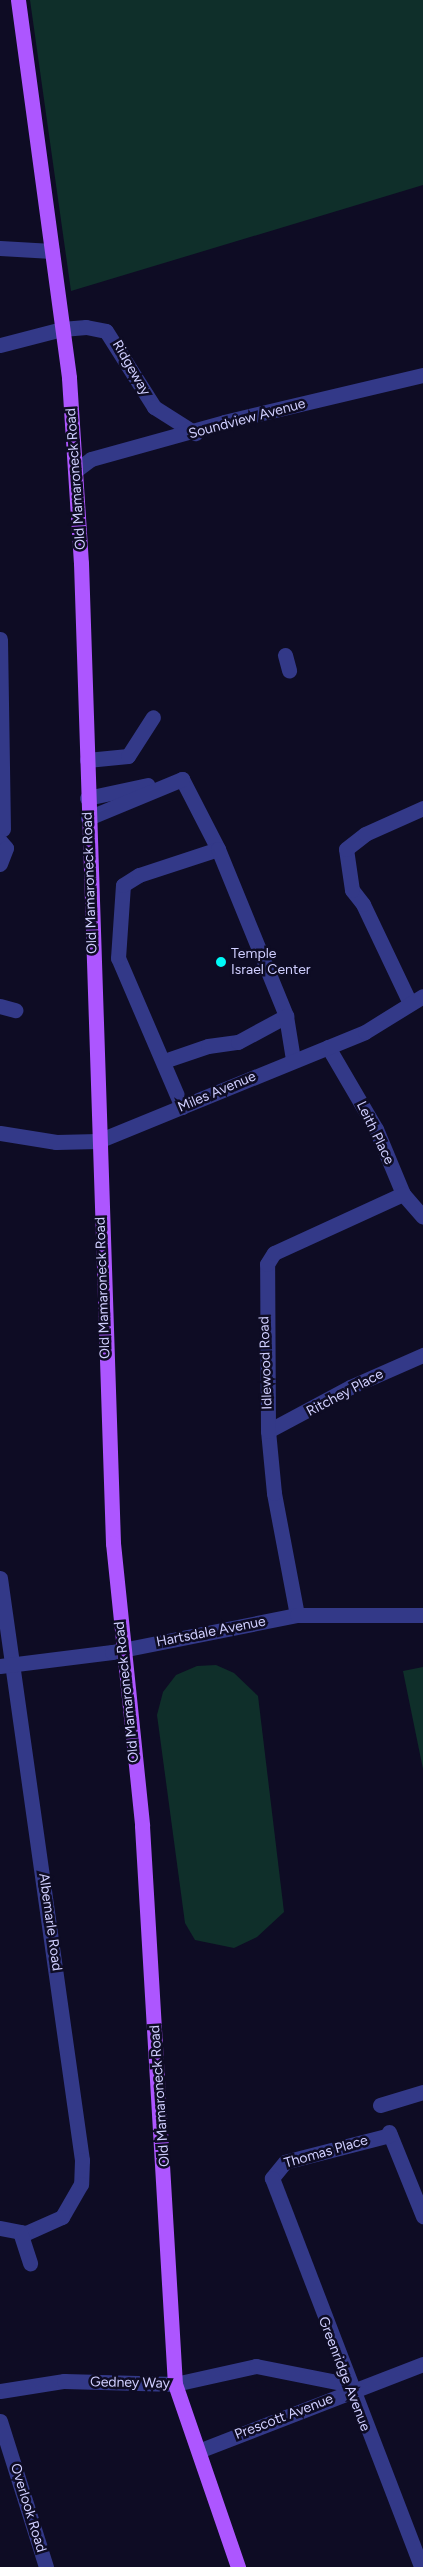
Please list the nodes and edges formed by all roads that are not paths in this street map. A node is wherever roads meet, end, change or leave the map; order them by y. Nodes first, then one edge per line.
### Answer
1 (18, 0) edge
2 (0, 248) edge
3 (52, 251) junction
4 (62, 330) junction
5 (0, 344) edge
6 (423, 376) edge
7 (195, 433) junction
8 (75, 471) junction
9 (0, 639) edge
10 (153, 717) dead end
11 (87, 760) junction
12 (2, 770) edge
13 (182, 778) junction
14 (87, 798) junction
15 (423, 808) edge
16 (88, 818) junction
17 (2, 835) edge
18 (218, 849) junction
19 (0, 864) edge
20 (416, 999) edge
21 (286, 1016) junction
22 (328, 1047) junction
23 (293, 1059) junction
24 (164, 1061) junction
25 (182, 1107) junction
26 (0, 1133) edge
27 (98, 1141) junction
28 (403, 1194) junction
29 (423, 1217) edge
30 (423, 1356) edge
31 (268, 1431) junction
32 (0, 1578) edge
33 (296, 1615) junction
34 (423, 1615) edge
35 (121, 1650) junction
36 (7, 1665) edge
37 (423, 2092) edge
38 (380, 2105) dead end
39 (272, 2180) joint
40 (423, 2216) edge
41 (0, 2228) edge
42 (20, 2232) junction
43 (30, 2263) dead end
44 (423, 2364) edge
45 (175, 2384) junction
46 (349, 2388) junction
47 (0, 2391) edge
48 (0, 2421) edge
49 (201, 2450) junction
50 (46, 2567) edge
51 (238, 2567) edge
52 (421, 2567) edge

1 - 3 main road, Old Mamaroneck Road
2 - 3 street
3 - 4 main road, Old Mamaroneck Road
4 - 5 street, Ridgeway
4 - 7 street, Ridgeway
4 - 8 main road, Old Mamaroneck Road
6 - 7 street, Soundview Avenue
7 - 8 street, Soundview Avenue
8 - 11 main road, Old Mamaroneck Road
9 - 12 street
10 - 11 street
11 - 14 main road, Old Mamaroneck Road
12 - 17 street
13 - 14 street
13 - 16 street
13 - 18 street
14 - 16 main road, Old Mamaroneck Road
15 - 20 street
16 - 27 main road, Old Mamaroneck Road
17 - 19 street
18 - 21 street
18 - 24 street
20 - 22 street, Miles Avenue
21 - 23 street
21 - 24 street
22 - 23 street, Miles Avenue
22 - 28 street, Leith Place
23 - 25 street, Miles Avenue
24 - 25 street
25 - 27 street, Miles Avenue
26 - 27 street, Miles Avenue
27 - 35 main road, Old Mamaroneck Road
28 - 29 street, Leith Place
28 - 31 street, Idlewood Road
30 - 31 street, Ritchey Place
31 - 33 street, Idlewood Road
32 - 36 street, Albemarle Road
33 - 34 street, Hartsdale Avenue
33 - 35 street, Hartsdale Avenue
35 - 36 street, Hartsdale Avenue
35 - 45 main road, Old Mamaroneck Road
36 - 42 street, Albemarle Road
37 - 38 street
39 - 40 street, Thomas Place
39 - 46 street, Greenridge Avenue
41 - 42 street
42 - 43 street
44 - 46 street, Prescott Avenue
45 - 46 street, Gedney Way
45 - 47 street, Gedney Way
45 - 49 main road, Old Mamaroneck Road
46 - 49 street, Prescott Avenue
46 - 52 street, Greenridge Avenue
48 - 50 street, Overlook Road
49 - 51 main road, Old Mamaroneck Road

